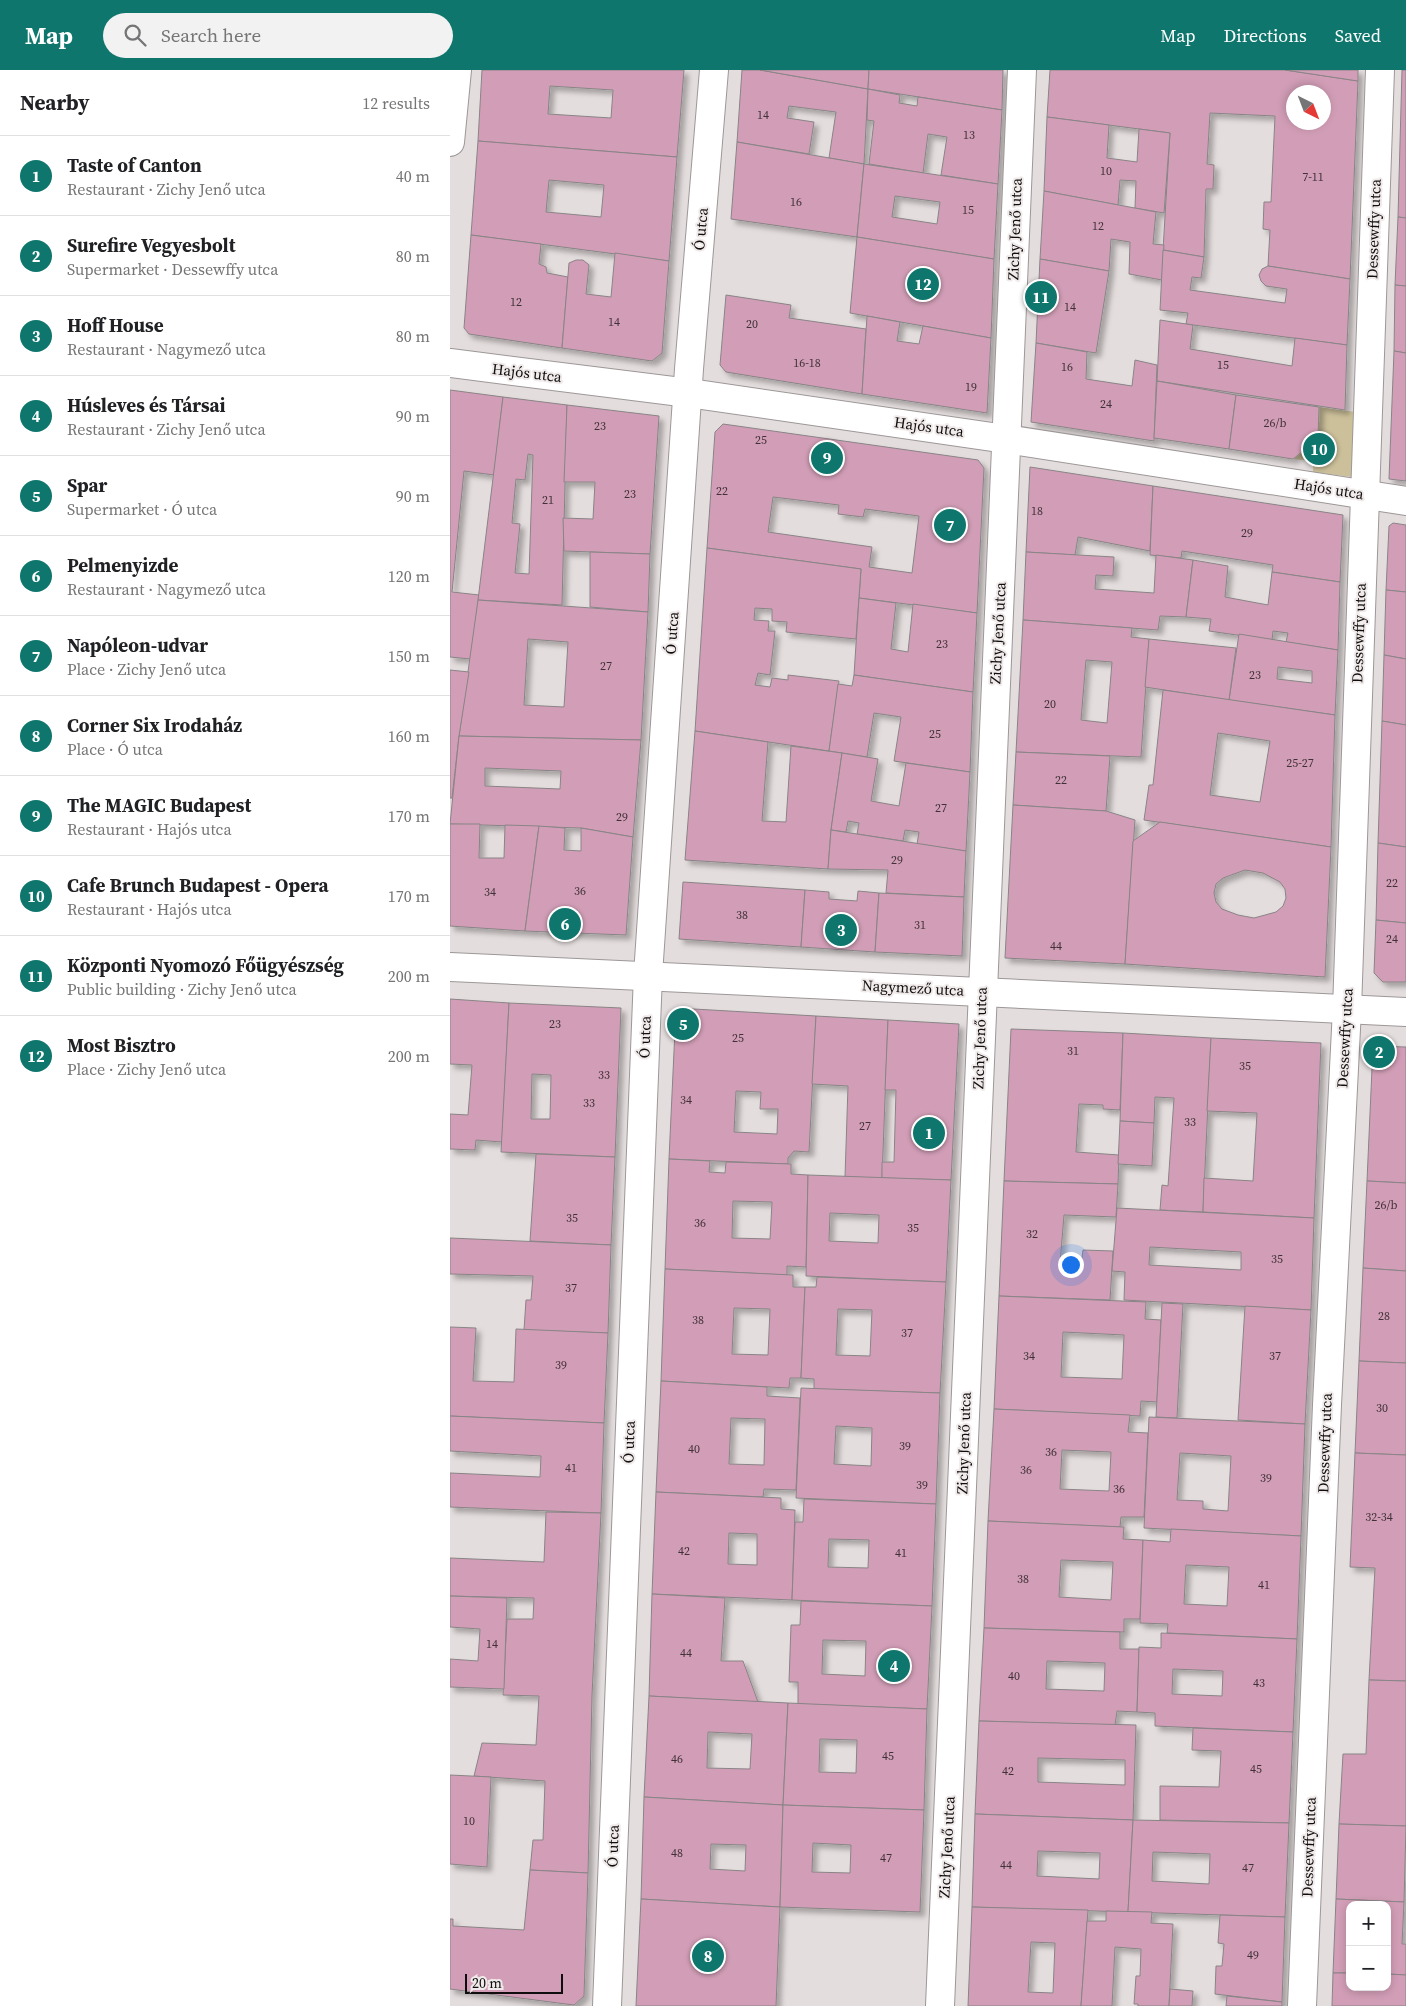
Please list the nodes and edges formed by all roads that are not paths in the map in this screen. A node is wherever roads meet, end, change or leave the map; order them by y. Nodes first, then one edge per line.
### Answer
1 (457, 70) edge
2 (714, 70) edge
3 (1022, 70) edge
4 (1380, 70) edge
5 (450, 142) edge
6 (450, 362) edge
7 (689, 393) junction
8 (1006, 439) junction
9 (1364, 494) junction
10 (1406, 501) edge
11 (450, 966) edge
12 (648, 975) junction
13 (982, 991) junction
14 (1347, 1009) junction
15 (1406, 1012) edge
16 (607, 2006) edge
17 (940, 2006) edge
18 (1302, 2006) edge

1 - 5 street
2 - 7 street, Ó utca
3 - 8 street, Zichy Jenő utca
4 - 9 street, Dessewffy utca
6 - 7 street, Hajós utca
7 - 8 street, Hajós utca
7 - 12 street, Ó utca
8 - 9 street, Hajós utca
8 - 13 street, Zichy Jenő utca
9 - 10 street, Hajós utca
9 - 14 street, Dessewffy utca
11 - 12 street, Nagymező utca
12 - 13 street, Nagymező utca
12 - 16 street, Ó utca
13 - 14 street, Nagymező utca
13 - 17 street, Zichy Jenő utca
14 - 15 street, Nagymező utca
14 - 18 street, Dessewffy utca

